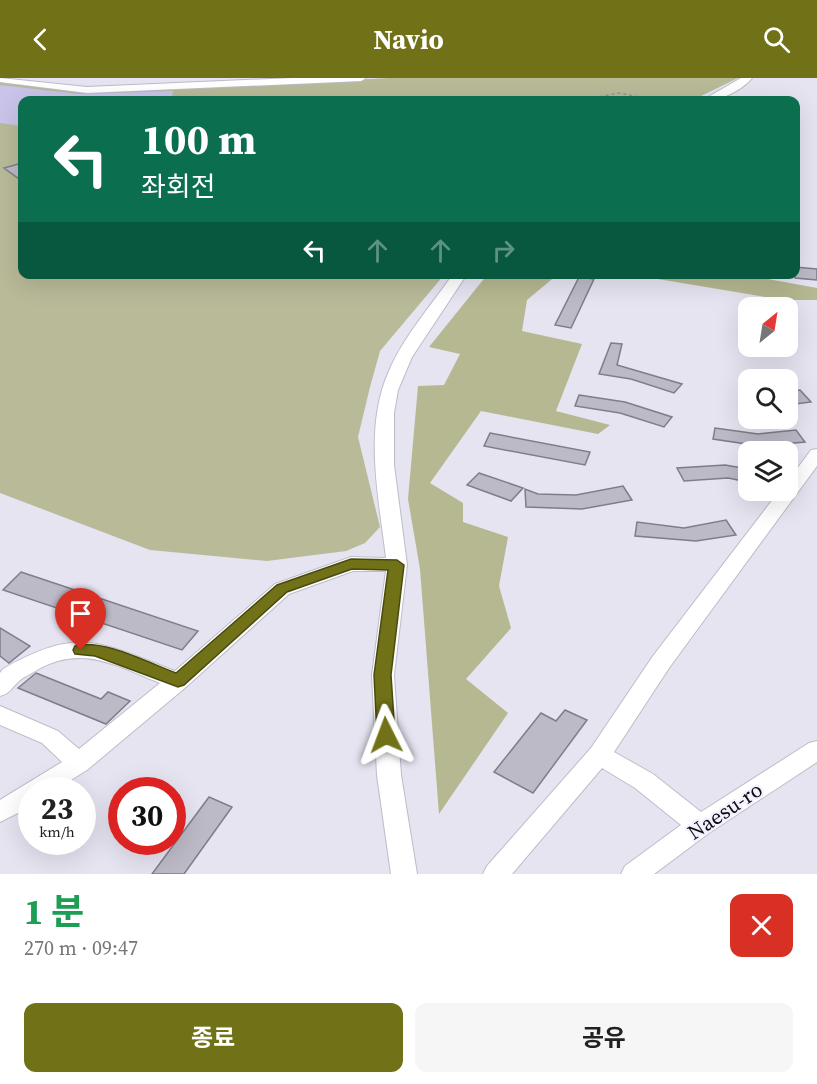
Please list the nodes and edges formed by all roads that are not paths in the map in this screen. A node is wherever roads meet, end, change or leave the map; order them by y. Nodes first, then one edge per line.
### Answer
1 (361, 78) edge
2 (747, 78) edge
3 (0, 79) edge
4 (716, 96) edge
5 (457, 279) edge
6 (817, 454) edge
7 (397, 565) junction
8 (178, 681) junction
9 (0, 688) edge
10 (0, 715) edge
11 (817, 750) edge
12 (599, 755) junction
13 (80, 763) junction
14 (57, 777) edge
15 (18, 801) edge
16 (0, 812) edge
17 (700, 826) junction
18 (404, 874) edge
19 (496, 874) edge
20 (634, 874) edge

1 - 3 street
2 - 4 street
5 - 7 street
6 - 12 street
7 - 8 street
7 - 18 street
8 - 9 street
8 - 13 street
10 - 13 street
11 - 17 street, Naesu-ro
12 - 17 street
12 - 19 street
13 - 14 street
15 - 16 street
17 - 20 street, Naesu-ro

